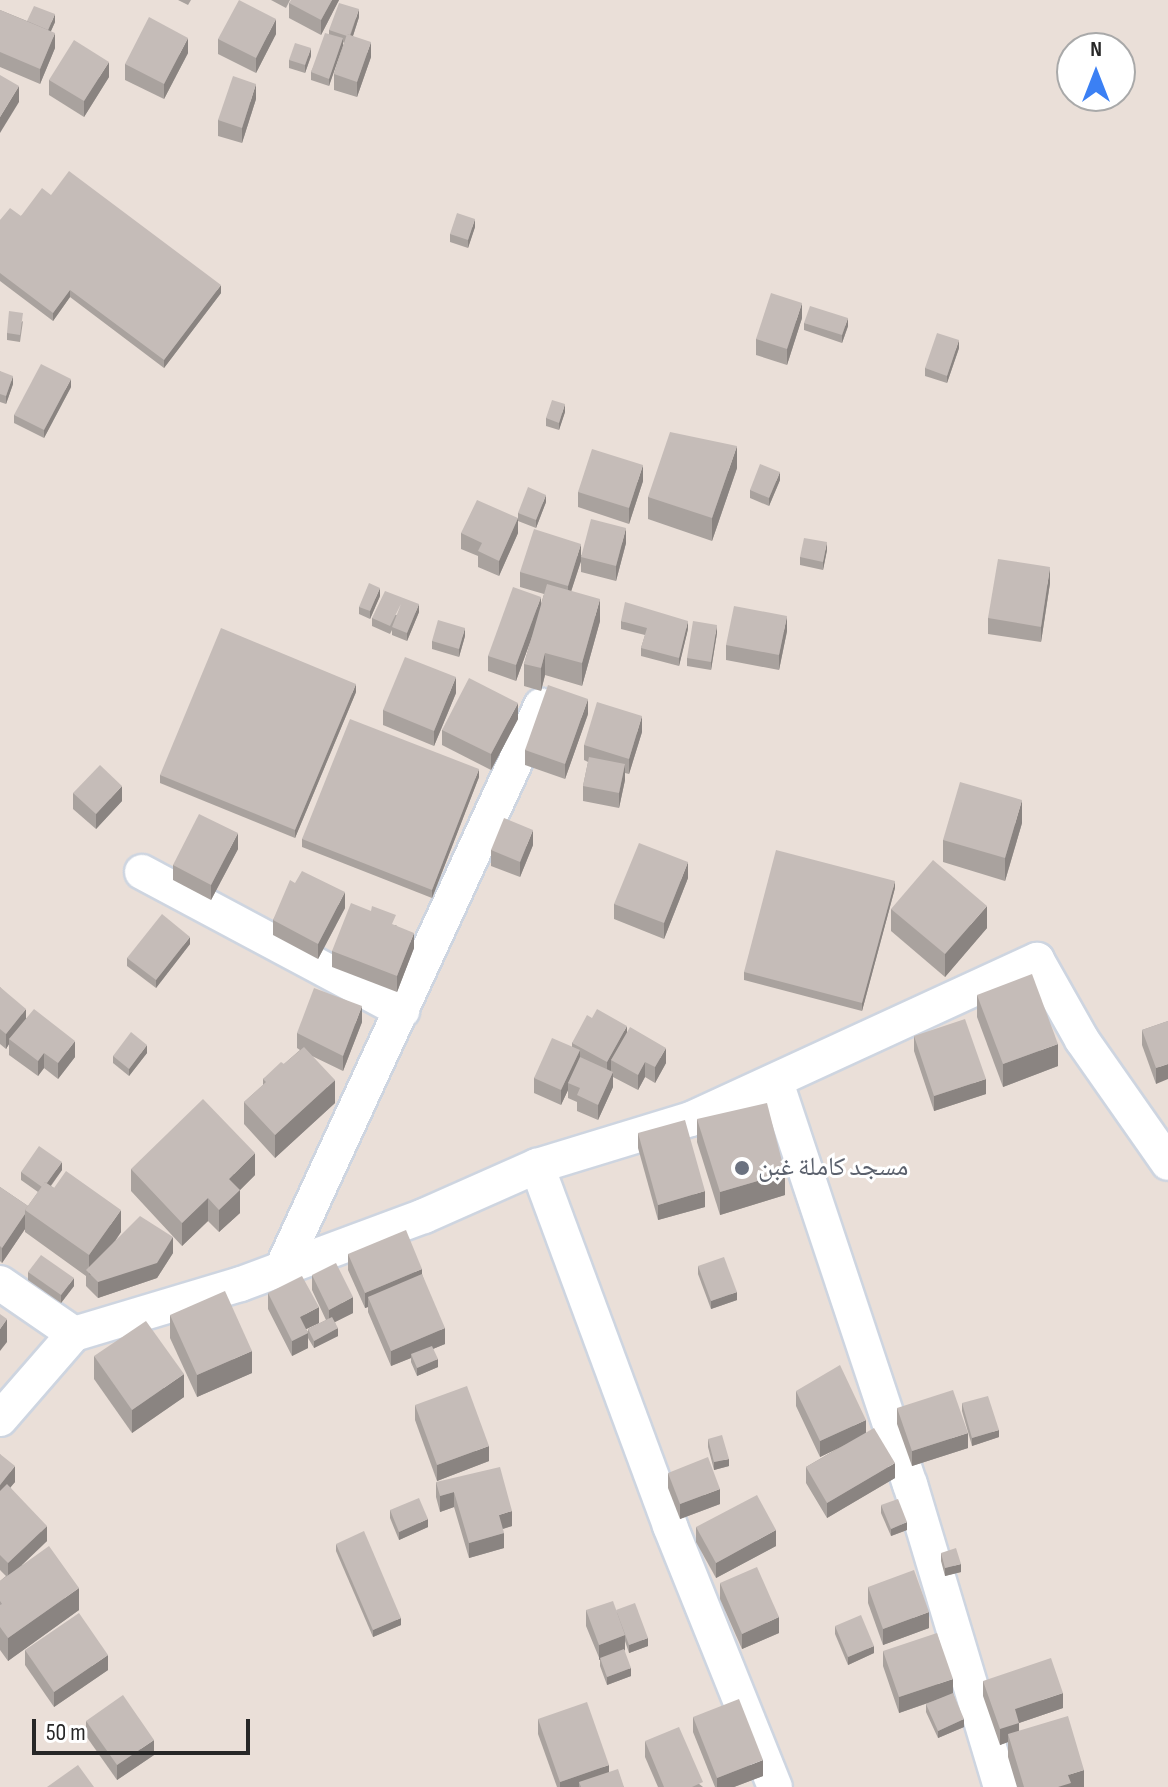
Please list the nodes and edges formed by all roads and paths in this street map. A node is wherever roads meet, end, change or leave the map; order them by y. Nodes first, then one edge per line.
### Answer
1 (541, 706) edge
2 (142, 872) dead end
3 (402, 1011) junction
4 (776, 1082) junction
5 (1168, 1163) edge
6 (537, 1166) junction
7 (283, 1266) junction
8 (0, 1283) edge
9 (74, 1334) junction
10 (0, 1419) edge
11 (775, 1787) edge
12 (1001, 1787) edge

1 - 3 street
2 - 3 street
3 - 7 street
4 - 5 street
4 - 6 street
4 - 12 street
6 - 7 street
6 - 11 street
7 - 9 street
8 - 9 street
9 - 10 street

